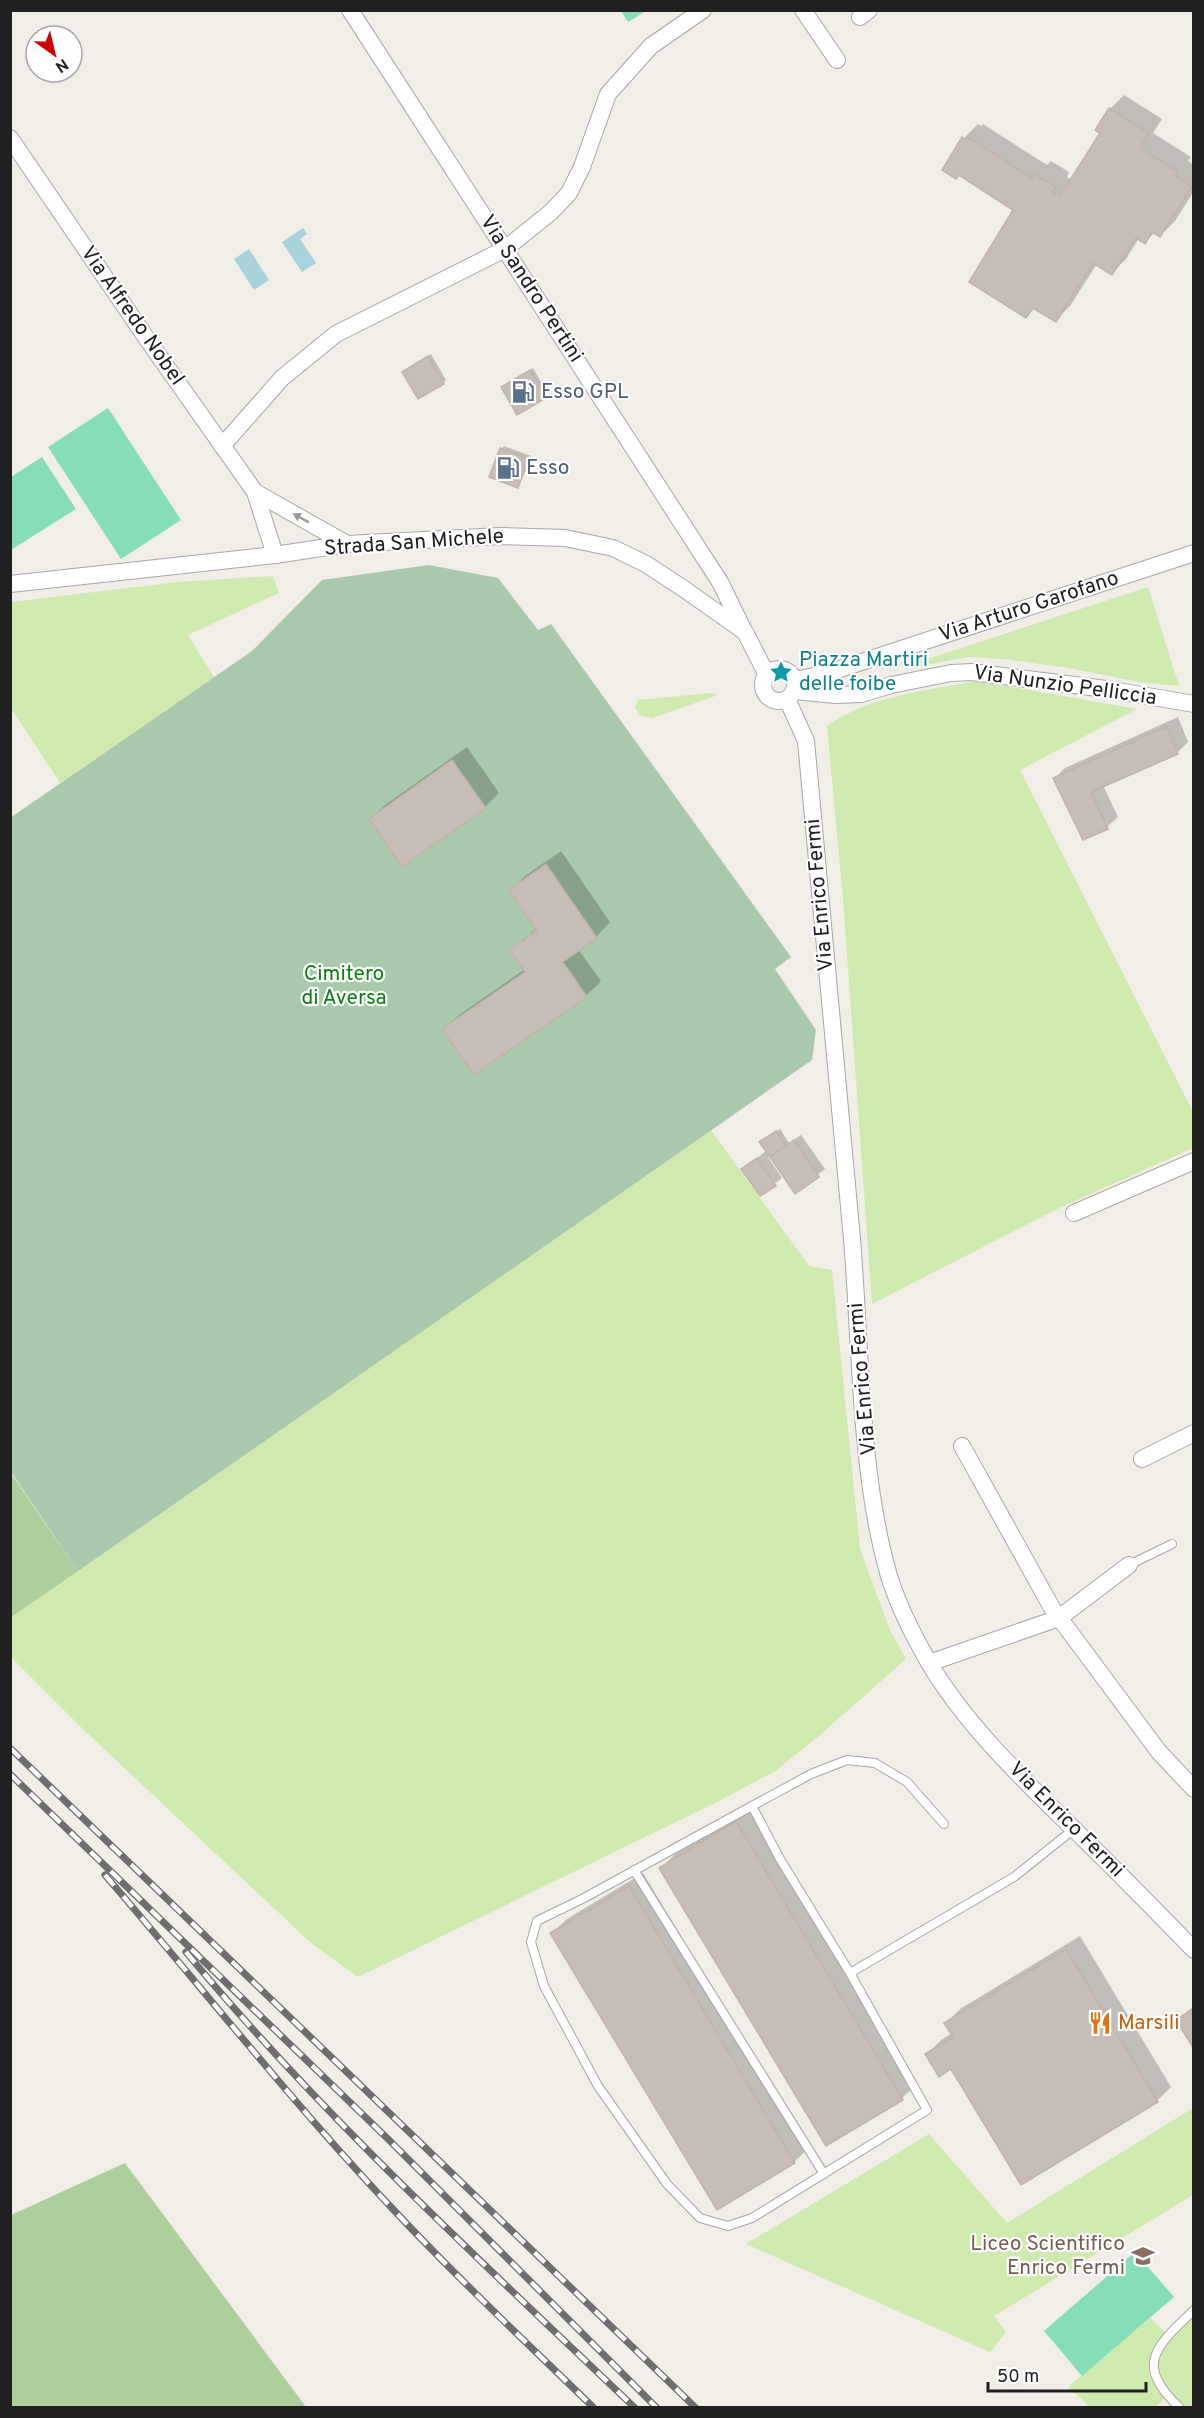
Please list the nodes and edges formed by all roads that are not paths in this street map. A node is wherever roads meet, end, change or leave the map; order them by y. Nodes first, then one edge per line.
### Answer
1 (350, 10) edge
2 (703, 10) edge
3 (803, 10) edge
4 (837, 60) dead end
5 (10, 138) edge
6 (505, 249) junction
7 (222, 446) junction
8 (255, 492) junction
9 (347, 544) junction
10 (1194, 553) edge
11 (275, 555) junction
12 (10, 584) edge
13 (745, 632) junction
14 (767, 675) junction
15 (792, 690) junction
16 (1194, 704) edge
17 (1194, 1161) edge
18 (1074, 1213) dead end
19 (1194, 1433) edge
20 (962, 1446) dead end
21 (1142, 1459) dead end
22 (1172, 1544) dead end
23 (1129, 1565) joint
24 (1059, 1618) junction
25 (929, 1663) junction
26 (1194, 1789) edge
27 (752, 1806) junction
28 (944, 1824) dead end
29 (1074, 1829) junction
30 (634, 1870) junction
31 (1194, 1950) edge
32 (850, 1973) junction
33 (824, 2174) junction
34 (1194, 2310) edge
35 (1180, 2408) edge

1 - 6 street, Via Sandro Pertini
2 - 6 street
3 - 4 street
5 - 7 street, Via Alfredo Nobel
6 - 7 street
6 - 13 street, Via Sandro Pertini
7 - 8 street, Via Alfredo Nobel
9 -> 8 street, Via Alfredo Nobel
8 - 11 street, Via Alfredo Nobel
9 - 11 street, Strada San Michele
9 - 13 street, Strada San Michele
10 - 15 street, Via Arturo Garofano
11 - 12 street, Strada San Michele
13 - 14 street, Strada San Michele
14 - 15 street
14 - 15 street
15 - 16 street, Via Nunzio Pelliccia
15 - 25 street, Via Enrico Fermi
17 - 18 street
19 - 21 street
20 - 24 street
22 - 23 lane
23 - 24 street
24 - 25 street
24 - 26 street
25 - 29 street, Via Enrico Fermi
27 - 28 lane
27 - 30 lane
27 - 32 lane
29 - 31 street, Via Enrico Fermi
29 - 32 lane
30 - 33 lane
30 - 33 lane
32 - 33 lane
34 - 35 lane

